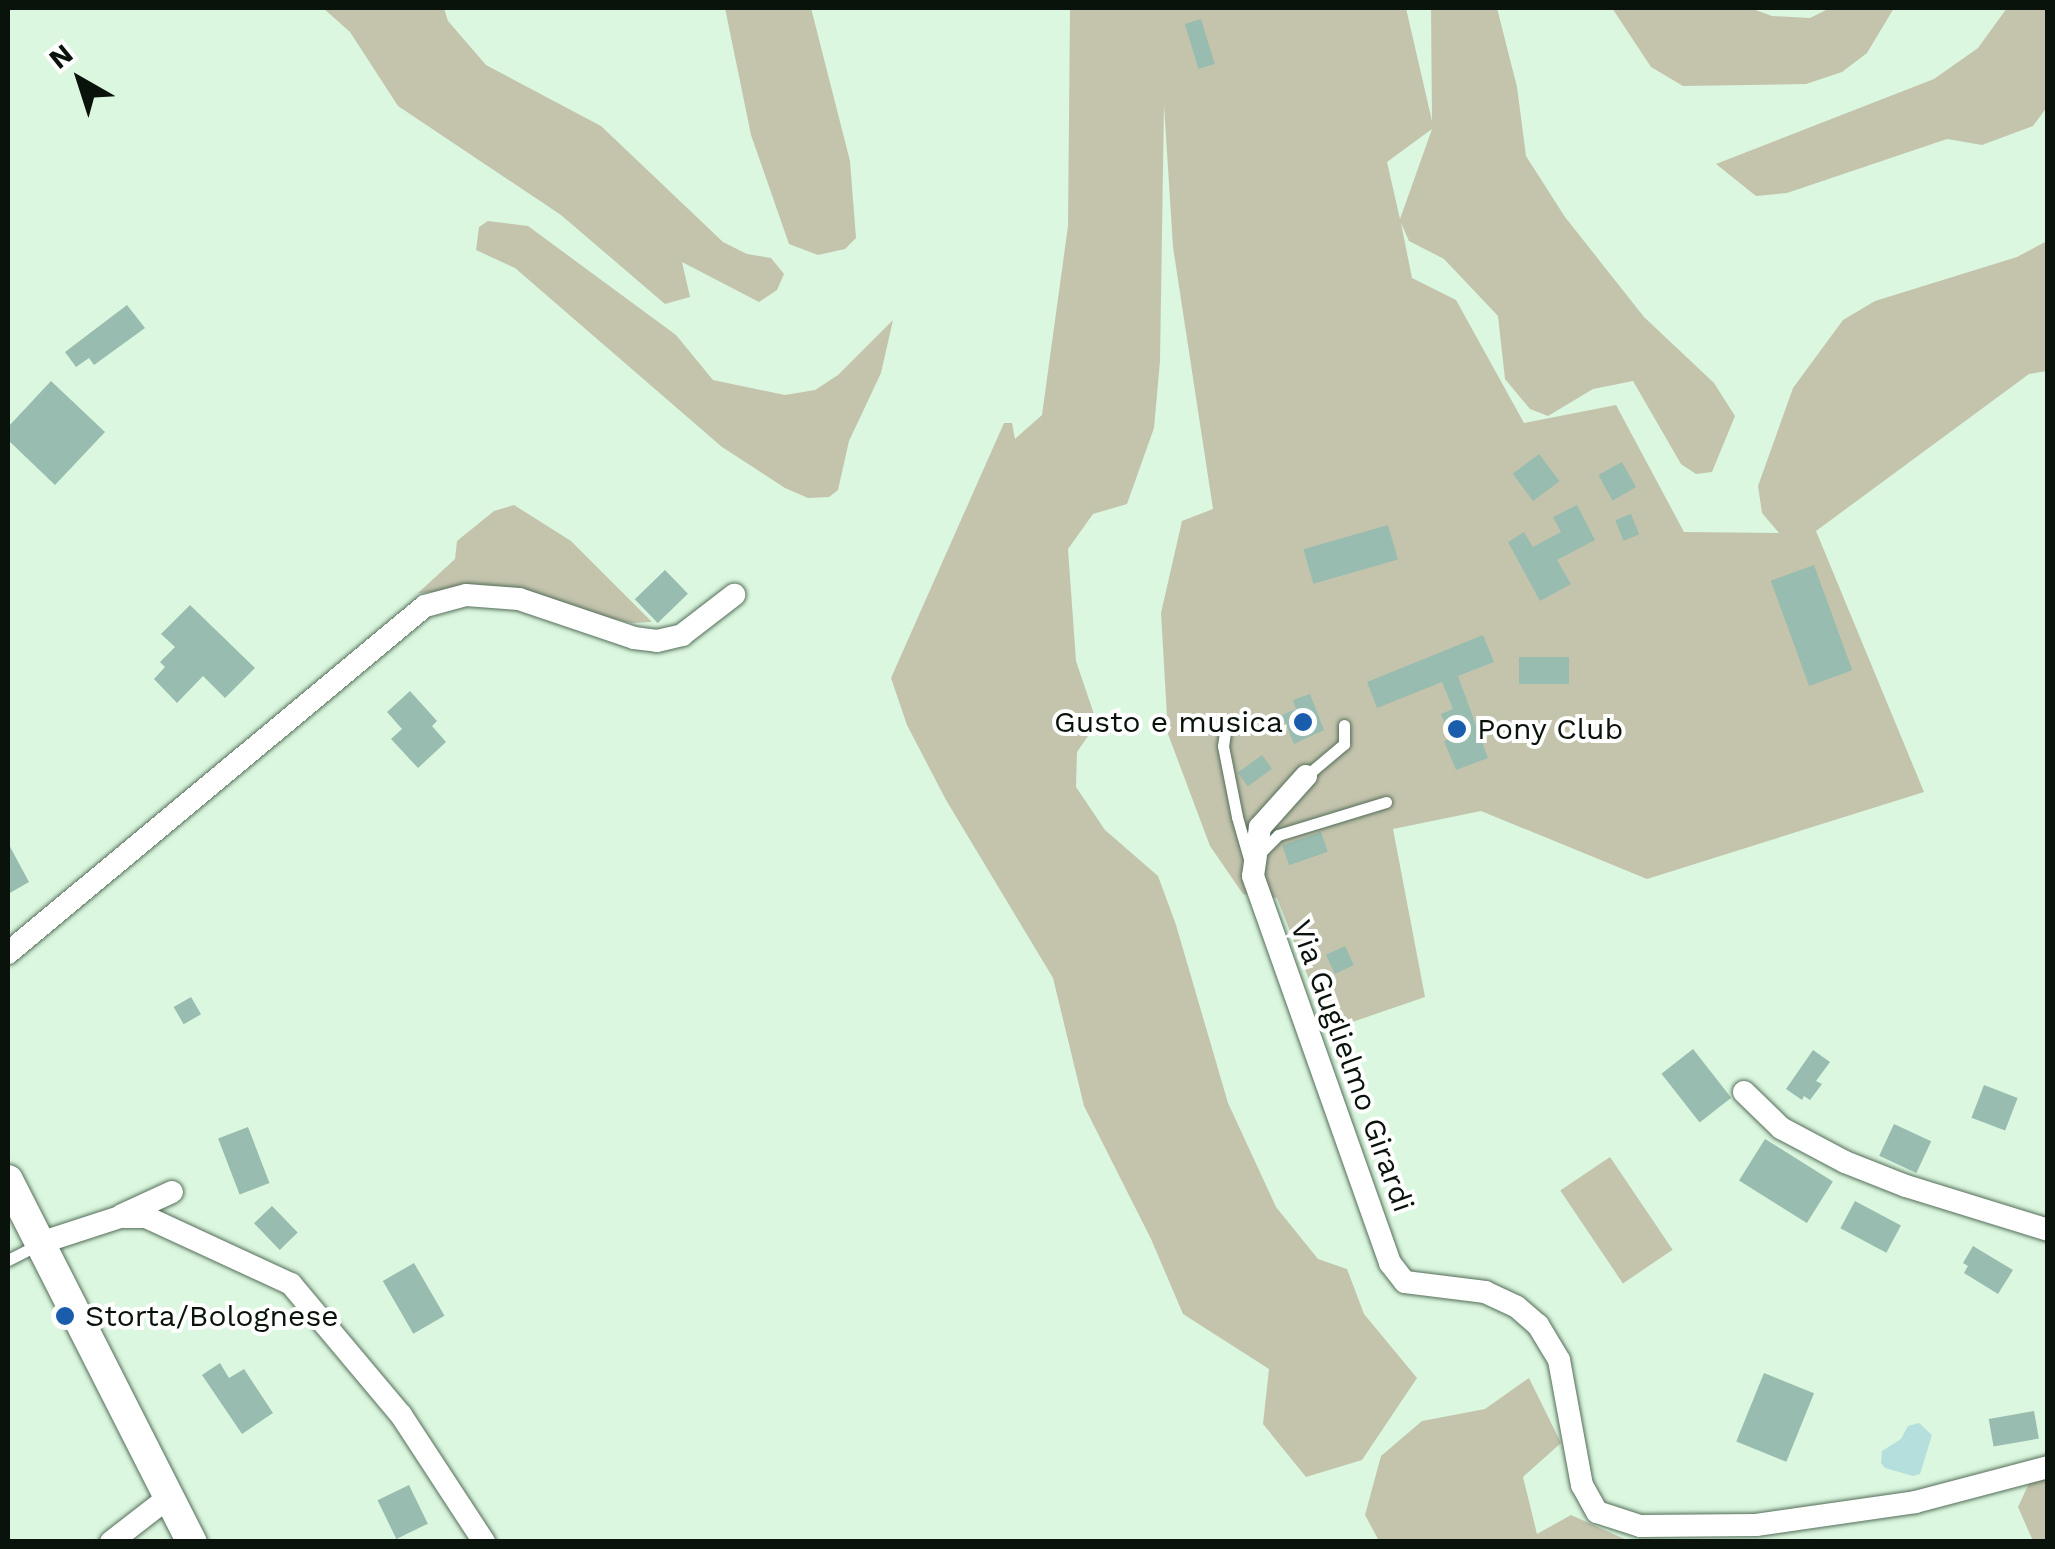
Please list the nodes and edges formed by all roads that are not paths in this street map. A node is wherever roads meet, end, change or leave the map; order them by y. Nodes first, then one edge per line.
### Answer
1 (734, 595) dead end
2 (1344, 725) dead end
3 (1225, 732) dead end
4 (1306, 776) joint
5 (1386, 802) dead end
6 (169, 803) dead end
7 (105, 869) junction
8 (1252, 870) junction
9 (8, 952) edge
10 (1744, 1092) dead end
11 (8, 1180) edge
12 (172, 1192) dead end
13 (110, 1221) junction
14 (2048, 1230) edge
15 (40, 1243) junction
16 (8, 1260) edge
17 (2048, 1467) edge
18 (169, 1497) junction
19 (111, 1542) edge
20 (192, 1542) edge
21 (484, 1542) edge

1 - 7 street
2 - 4 lane
3 - 8 lane, Via Guglielmo Girardi
4 - 8 street
5 - 8 lane
6 - 7 street
7 - 9 street
8 - 17 street, Via Guglielmo Girardi
10 - 14 street
11 - 15 main road
12 - 13 street
13 - 15 street
13 - 21 street
15 - 16 lane
15 - 18 main road
18 - 19 street
18 - 20 main road

